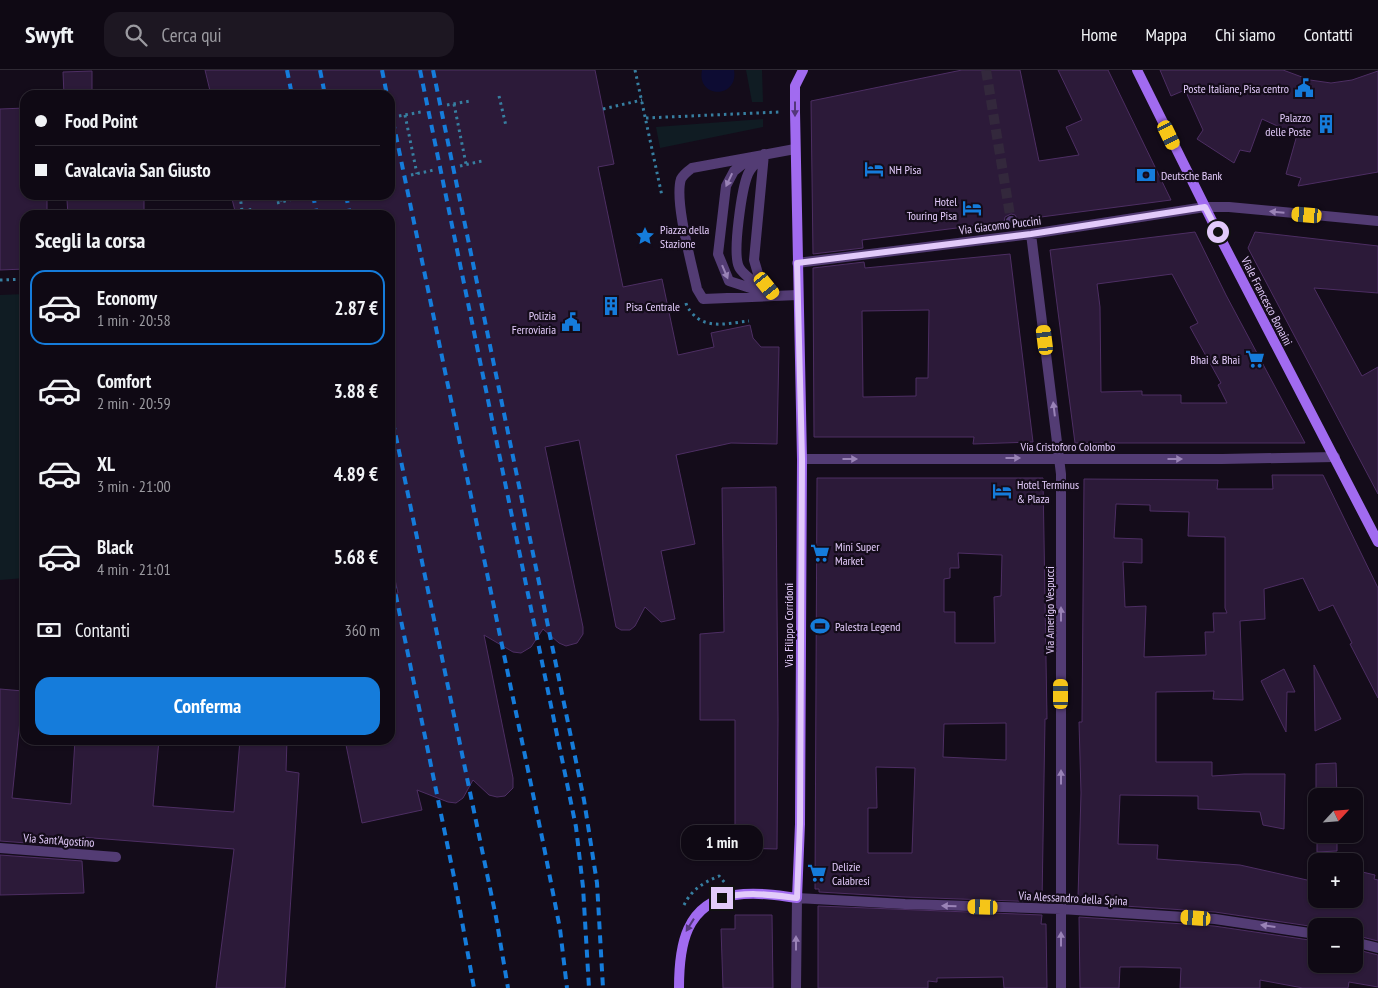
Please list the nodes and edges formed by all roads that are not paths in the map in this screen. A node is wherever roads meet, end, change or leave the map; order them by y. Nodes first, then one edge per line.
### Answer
1 (803, 70) edge
2 (1137, 70) edge
3 (795, 149) junction
4 (764, 154) junction
5 (1205, 207) junction
6 (1378, 221) edge
7 (1031, 234) junction
8 (797, 263) junction
9 (798, 295) junction
10 (774, 296) junction
11 (1334, 457) junction
12 (1060, 458) junction
13 (802, 459) junction
14 (1378, 542) edge
15 (0, 848) edge
16 (116, 857) dead end
17 (797, 898) junction
18 (1061, 909) junction
19 (1308, 933) edge
20 (1363, 944) edge
21 (1378, 948) edge
22 (678, 988) edge
23 (796, 988) edge
24 (1061, 988) edge

1 -> 3 street
2 - 5 street, Viale Francesco Bonaini
3 - 4 street
3 - 8 street
4 - 10 street
4 - 10 street
4 -> 10 street
4 - 10 street
6 -> 5 street, Via Giacomo Puccini
5 - 7 street, Via Giacomo Puccini
5 - 11 street, Viale Francesco Bonaini
7 - 8 street, Via Giacomo Puccini
12 -> 7 street, Via Amerigo Vespucci
8 - 9 street, Via Filippo Corridoni
9 - 10 street
9 - 13 street, Via Filippo Corridoni
12 -> 11 street, Via Cristoforo Colombo
11 - 14 street, Viale Francesco Bonaini
13 -> 12 street, Via Cristoforo Colombo
18 -> 12 street, Via Amerigo Vespucci
13 - 17 street, Via Filippo Corridoni
15 - 16 street, Via Sant'Agostino
18 -> 17 street, Via Alessandro della Spina
17 -> 22 street
23 -> 17 street, Via Filippo Corridoni
19 -> 18 street, Via Alessandro della Spina
24 -> 18 street, Via Amerigo Vespucci
20 - 21 street

